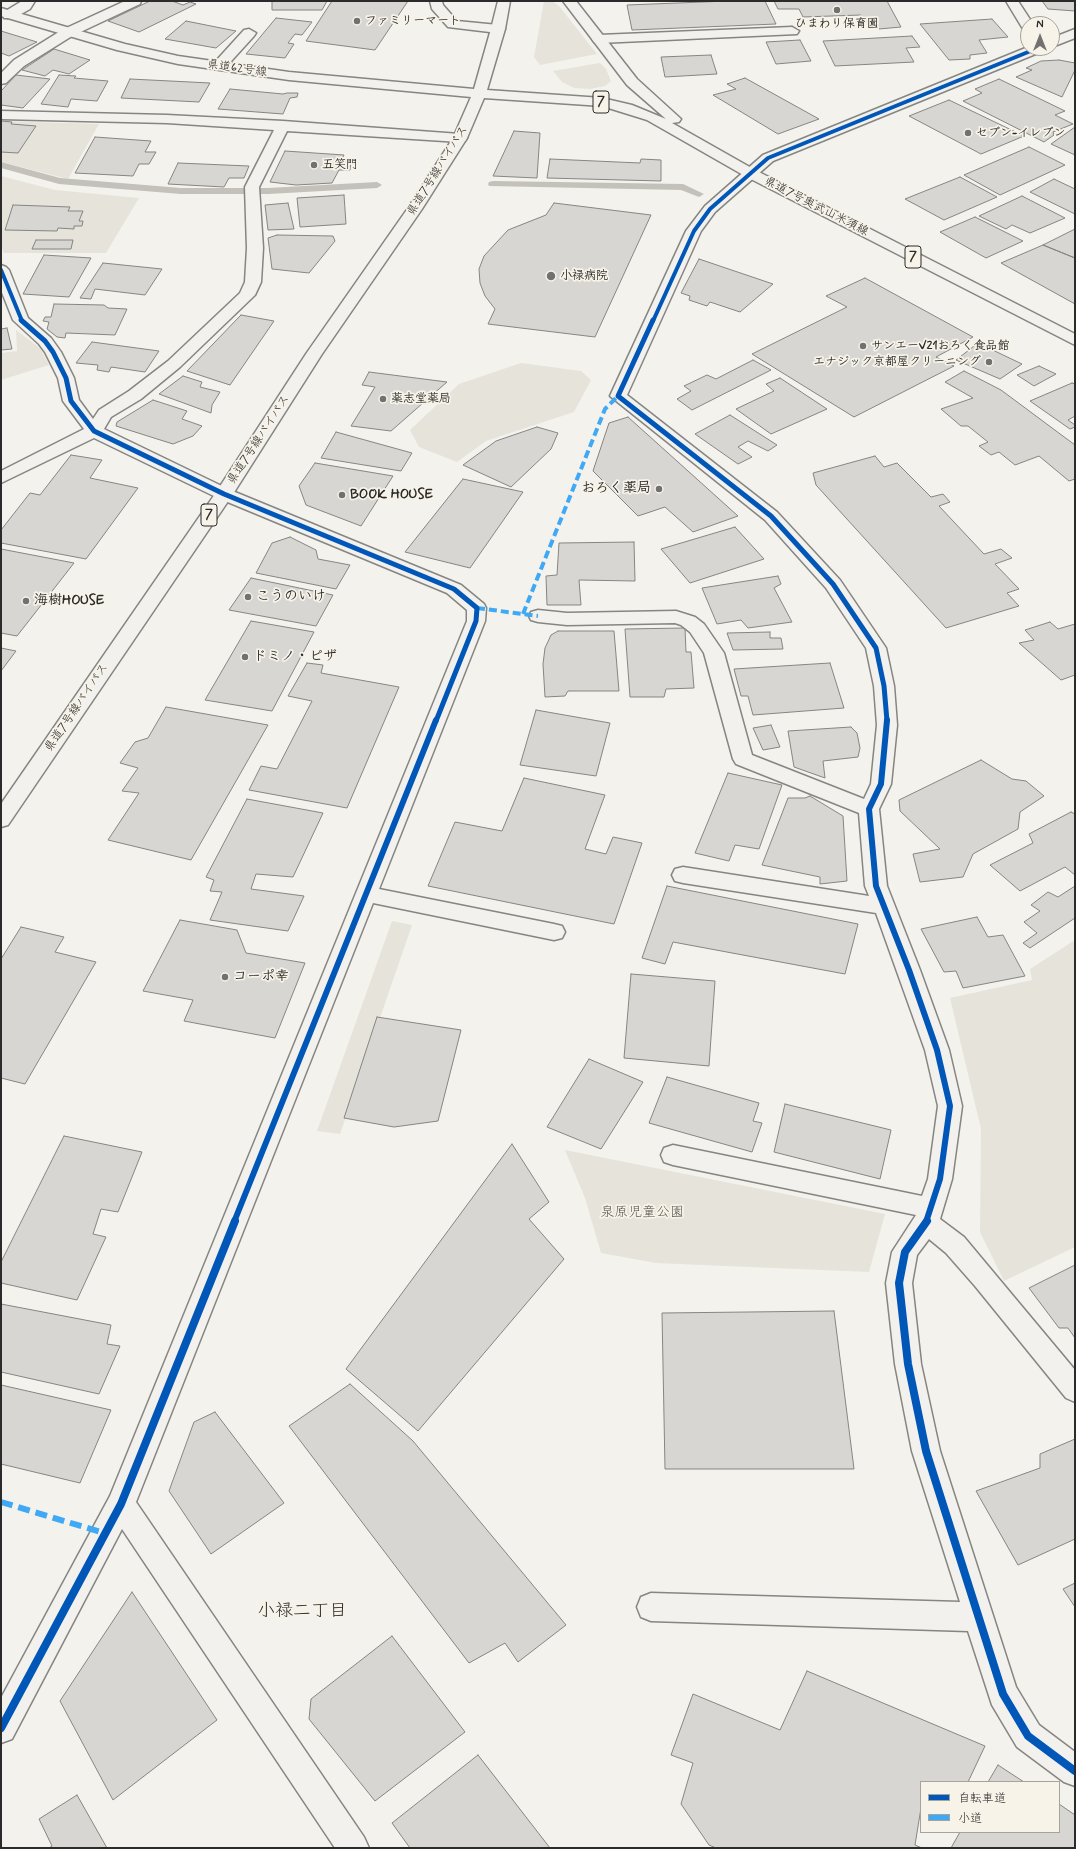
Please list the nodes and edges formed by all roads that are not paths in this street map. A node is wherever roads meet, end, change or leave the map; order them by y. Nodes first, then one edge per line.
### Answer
1 (29, 1) edge
2 (135, 1) edge
3 (436, 1) edge
4 (504, 1) edge
5 (569, 1) edge
6 (1012, 1) edge
7 (5, 13) edge
8 (1022, 16) edge
9 (498, 29) junction
10 (792, 31) dead end
11 (67, 33) junction
12 (249, 33) dead end
13 (1075, 33) edge
14 (599, 39) junction
15 (1060, 40) edge
16 (1060, 47) edge
17 (1067, 49) dead end
18 (1020, 55) edge
19 (1, 61) edge
20 (19, 63) junction
21 (219, 66) junction
22 (1, 80) edge
23 (479, 94) junction
24 (1, 115) edge
25 (283, 126) junction
26 (460, 138) junction
27 (712, 150) junction
28 (750, 173) junction
29 (1, 270) edge
30 (1075, 340) edge
31 (94, 430) junction
32 (1, 478) edge
33 (224, 494) junction
34 (538, 616) dead end
35 (869, 809) junction
36 (1, 820) edge
37 (683, 875) dead end
38 (366, 894) junction
39 (884, 906) junction
40 (554, 932) dead end
41 (673, 1155) dead end
42 (928, 1216) junction
43 (1075, 1390) edge
44 (121, 1504) junction
45 (652, 1607) dead end
46 (977, 1617) junction
47 (1, 1728) edge
48 (1075, 1771) edge
49 (353, 1848) edge

1 - 7 street
2 - 11 street
3 - 9 street
4 - 9 street, 7
5 - 14 street
6 - 8 street
7 - 11 street, 県道62号線
9 - 23 street, 7
10 - 14 street
11 - 20 street
11 - 21 street, 県道62号線
12 - 21 street
13 - 15 street
14 - 27 street
16 - 17 street
18 - 28 street
19 - 20 street
20 - 22 street
21 - 23 street, 県道62号線
23 - 26 street, 県道7号線バイパス / 7
23 - 27 street, 県道7号奥武山米須線 / 7
24 - 25 street
25 - 26 street
25 - 31 street
26 - 33 street, 県道7号線バイパス / 7
27 - 28 street, 県道7号奥武山米須線 / 7
28 - 30 street, 県道7号奥武山米須線 / 7
28 - 35 street
29 - 31 street
31 - 32 street
31 - 33 street
33 - 36 street, 県道7号線バイパス / 7
33 - 38 street
34 - 35 street
35 - 39 street
37 - 39 street
38 - 40 street
38 - 44 street
39 - 42 street
41 - 42 street
42 - 43 street
42 - 46 street
44 - 47 street
44 - 49 street
45 - 46 street
46 - 48 street

